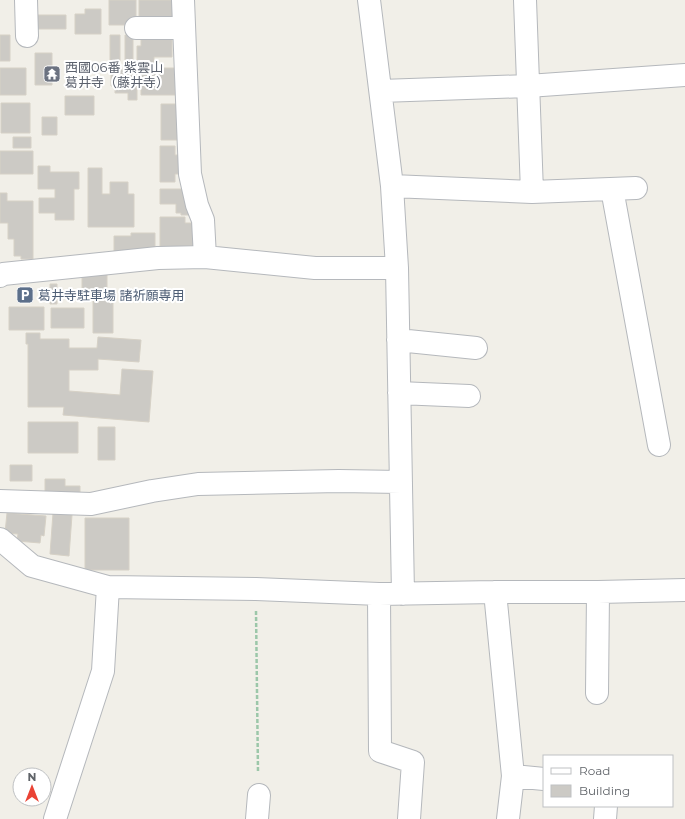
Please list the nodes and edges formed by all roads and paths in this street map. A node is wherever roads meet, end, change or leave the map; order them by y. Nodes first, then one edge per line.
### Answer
1 (26, 0) edge
2 (183, 0) edge
3 (370, 0) edge
4 (525, 0) edge
5 (136, 28) dead end
6 (184, 28) junction
7 (27, 36) dead end
8 (685, 75) edge
9 (528, 86) junction
10 (381, 91) junction
11 (392, 186) junction
12 (636, 188) dead end
13 (612, 189) junction
14 (532, 192) junction
15 (205, 257) junction
16 (397, 268) junction
17 (0, 276) edge
18 (398, 340) junction
19 (476, 348) dead end
20 (399, 393) junction
21 (469, 396) dead end
22 (659, 445) dead end
23 (401, 482) junction
24 (0, 502) edge
25 (0, 539) edge
26 (108, 587) junction
27 (256, 589) junction
28 (685, 590) edge
29 (495, 592) junction
30 (598, 592) junction
31 (379, 594) junction
32 (403, 594) junction
33 (597, 693) dead end
34 (513, 776) junction
35 (543, 779) edge
36 (259, 795) joint
37 (606, 807) edge
38 (55, 819) edge
39 (256, 819) edge
40 (409, 819) edge
41 (508, 819) edge
42 (605, 819) edge

1 - 7 street
2 - 6 street
3 - 10 street
4 - 9 street
5 - 6 street
6 - 15 street
8 - 9 street
9 - 10 street
9 - 14 street
10 - 11 street
11 - 14 street
11 - 16 street
12 - 13 street
13 - 14 street
13 - 22 street
15 - 16 street
15 - 17 street
16 - 18 street
18 - 19 street
18 - 20 street
20 - 21 street
20 - 23 street
23 - 24 street
23 - 32 street
25 - 26 street
26 - 27 street
26 - 38 street
27 - 31 street
27 - 36 path
28 - 30 street
29 - 30 street
29 - 32 street
29 - 34 street
30 - 33 street
31 - 32 street
31 - 40 street
34 - 35 street
34 - 41 street
36 - 39 street
37 - 42 street

